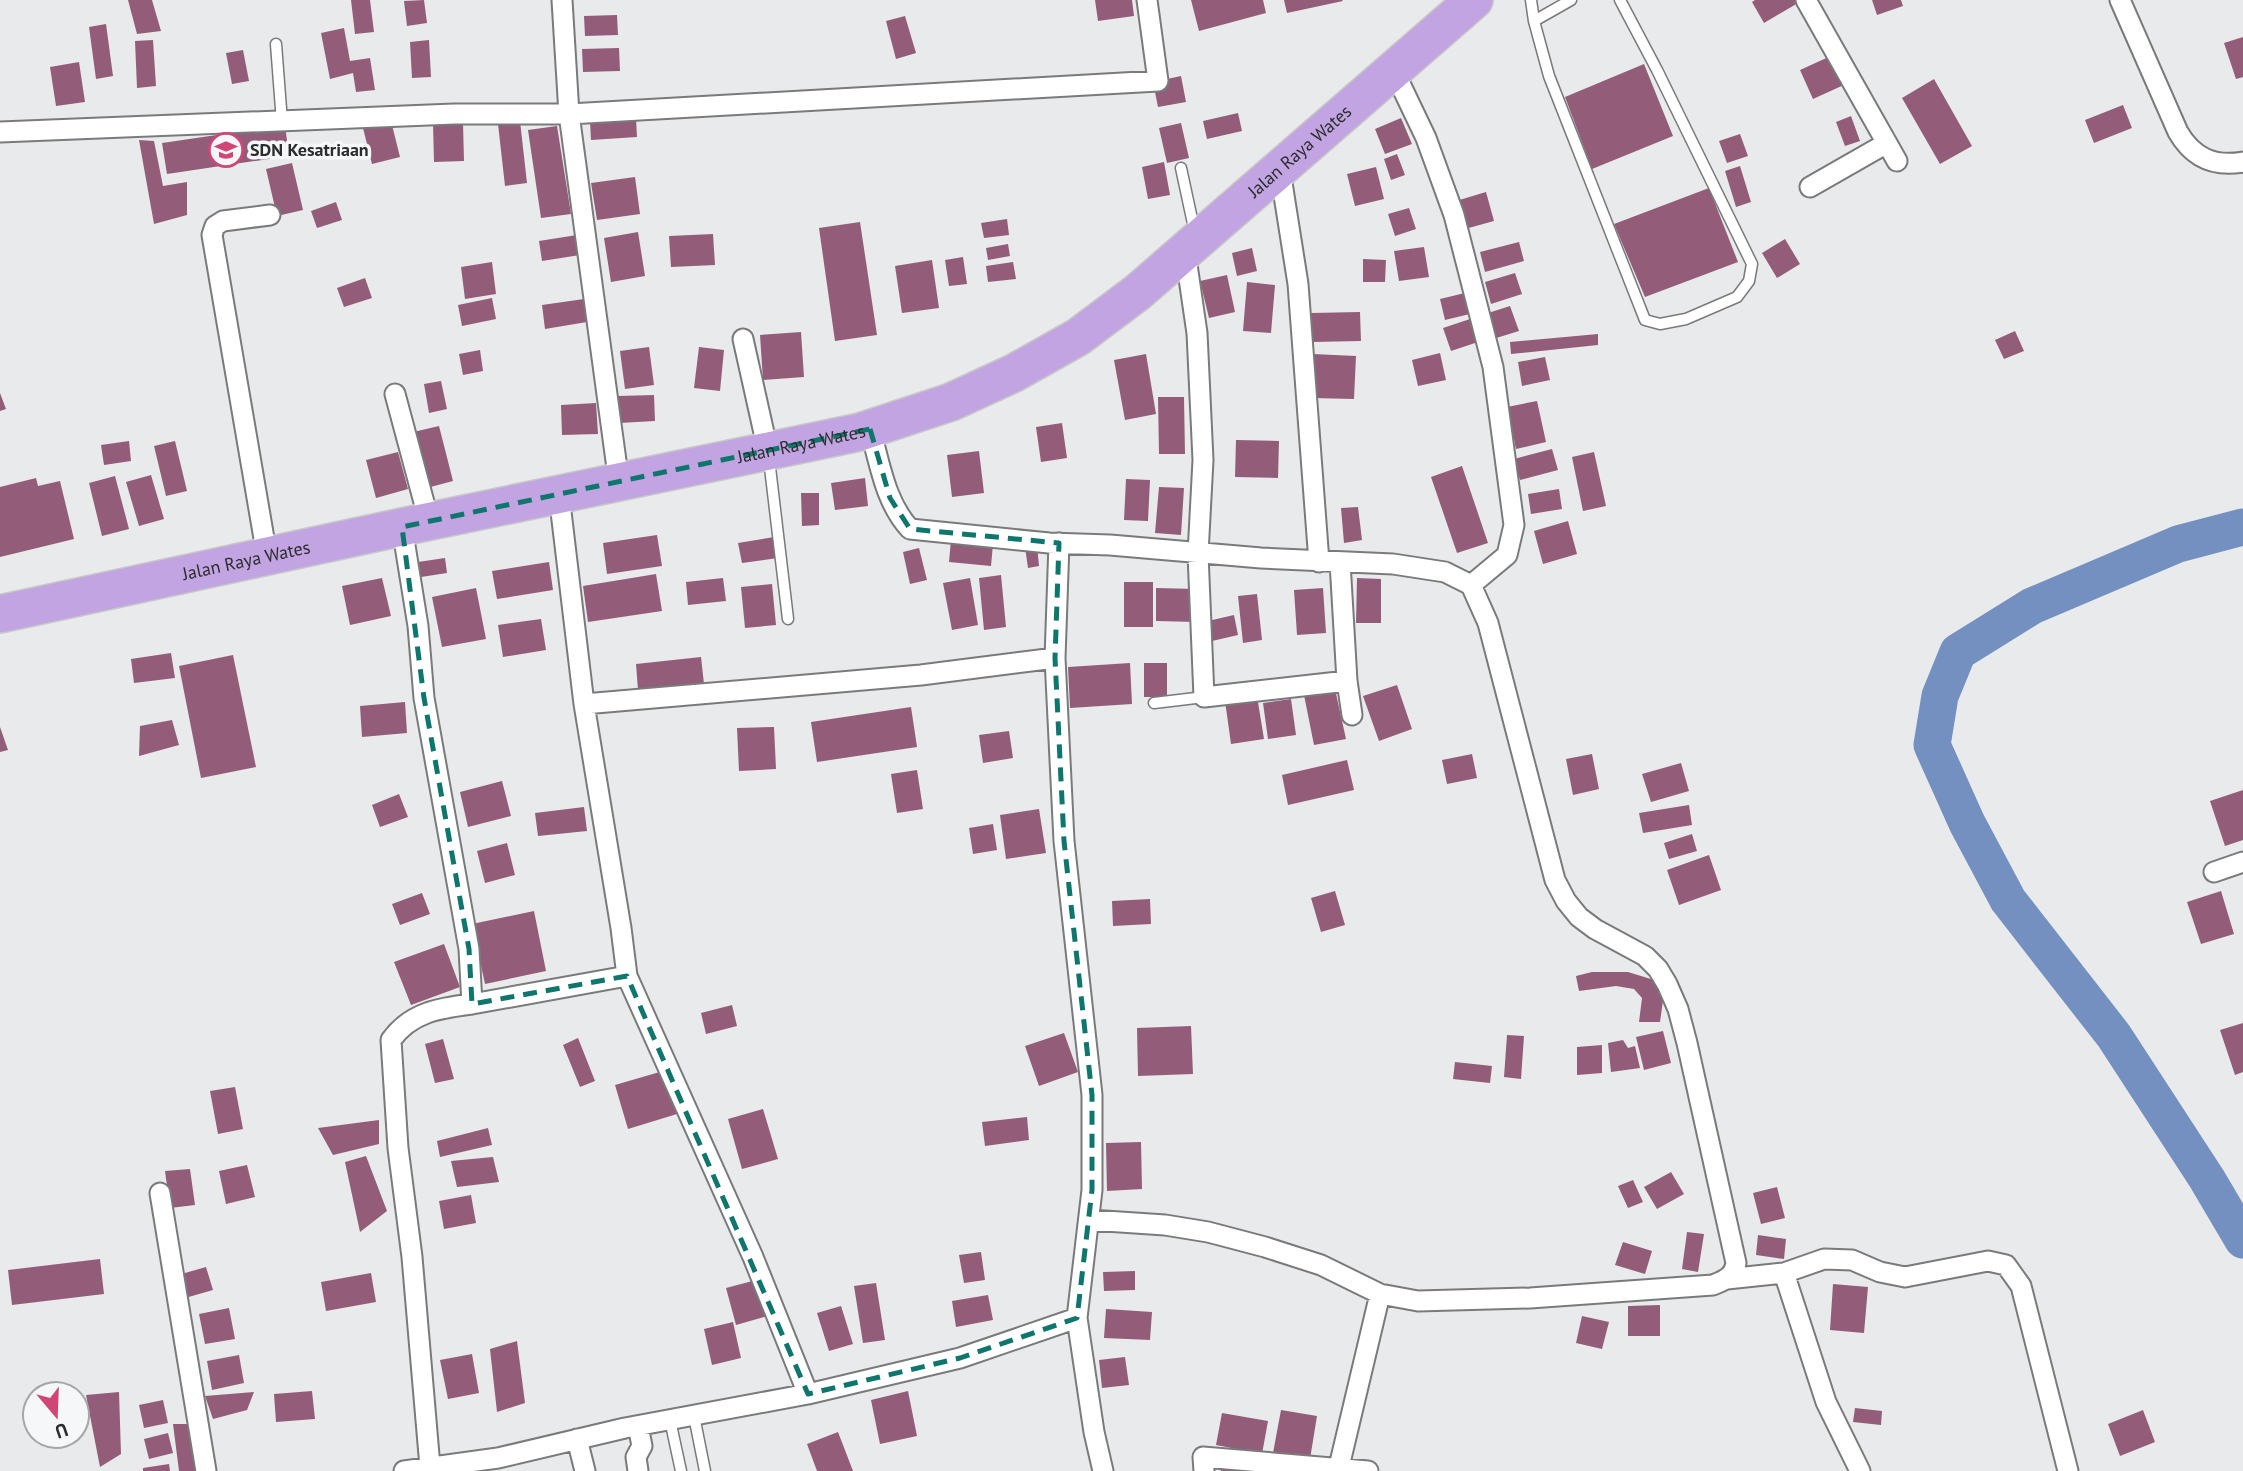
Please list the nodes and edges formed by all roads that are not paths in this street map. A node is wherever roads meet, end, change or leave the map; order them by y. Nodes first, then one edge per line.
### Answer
1 (562, 0) edge
2 (1147, 0) edge
3 (1474, 0) edge
4 (1531, 0) edge
5 (1571, 0) edge
6 (1620, 0) edge
7 (1805, 0) edge
8 (2120, 0) edge
9 (1534, 21) junction
10 (276, 44) dead end
11 (1394, 71) junction
12 (569, 114) junction
13 (282, 122) junction
14 (0, 132) edge
15 (1887, 143) junction
16 (1897, 161) dead end
17 (2243, 162) edge
18 (1181, 168) dead end
19 (1280, 170) junction
20 (1810, 187) dead end
21 (270, 215) dead end
22 (1191, 246) junction
23 (743, 340) dead end
24 (395, 394) dead end
25 (870, 429) junction
26 (768, 451) junction
27 (619, 483) junction
28 (559, 495) junction
29 (415, 524) junction
30 (1059, 542) junction
31 (1198, 554) junction
32 (267, 556) junction
33 (1318, 562) junction
34 (1340, 562) junction
35 (1471, 585) junction
36 (0, 614) edge
37 (788, 619) dead end
38 (1055, 658) junction
39 (1347, 681) junction
40 (1204, 697) junction
41 (1154, 703) dead end
42 (584, 704) junction
43 (1352, 715) dead end
44 (2243, 862) edge
45 (2214, 872) dead end
46 (627, 976) junction
47 (472, 1004) junction
48 (160, 1194) dead end
49 (1090, 1220) junction
50 (1784, 1273) junction
51 (1727, 1279) junction
52 (1380, 1294) junction
53 (1077, 1318) junction
54 (808, 1394) junction
55 (694, 1416) junction
56 (670, 1420) junction
57 (638, 1426) junction
58 (577, 1440) junction
59 (418, 1469) edge
60 (1338, 1469) edge
61 (206, 1471) edge
62 (584, 1471) edge
63 (638, 1471) edge
64 (681, 1471) edge
65 (705, 1471) edge
66 (1103, 1471) edge
67 (1204, 1471) edge
68 (1368, 1471) edge
69 (1860, 1471) edge
70 (2068, 1471) edge

1 - 12 street
2 - 12 street
3 - 11 highway, Jalan Raya Wates
4 - 9 lane
5 - 9 lane
6 - 9 lane
7 - 15 street
8 - 17 street
10 - 13 lane
11 - 19 highway, Jalan Raya Wates
11 - 35 street
12 - 13 street
12 - 27 street
13 - 14 street
15 - 16 street
15 - 20 street
18 - 22 lane
19 - 22 highway, Jalan Raya Wates
19 - 33 street
21 - 32 street
22 - 25 highway, Jalan Raya Wates
22 - 31 street
23 - 26 street
24 - 29 street
25 - 26 highway, Jalan Raya Wates
25 - 30 street
26 - 27 highway, Jalan Raya Wates
26 - 37 lane
27 - 28 highway, Jalan Raya Wates
28 - 29 highway, Jalan Raya Wates
28 - 42 street
29 - 32 highway, Jalan Raya Wates
29 - 47 street
30 - 31 street
30 - 38 street
31 - 33 street
31 - 40 street
32 - 36 highway, Jalan Raya Wates
33 - 34 street
34 - 35 street
34 - 39 street
35 - 51 street
38 - 42 street
38 - 49 street
39 - 40 street
39 - 43 street
40 - 41 lane
42 - 46 street
44 - 45 street
46 - 47 street
46 - 54 street
47 - 59 street
48 - 61 street
49 - 52 street
49 - 53 street
50 - 51 street
50 - 69 street
50 - 70 street
51 - 52 street
52 - 60 street
53 - 54 street
53 - 66 street
54 - 55 street
55 - 56 street
55 - 65 lane
56 - 57 street
56 - 64 lane
57 - 58 street
57 - 63 street
58 - 59 street
58 - 62 street
60 - 67 street
60 - 68 street

